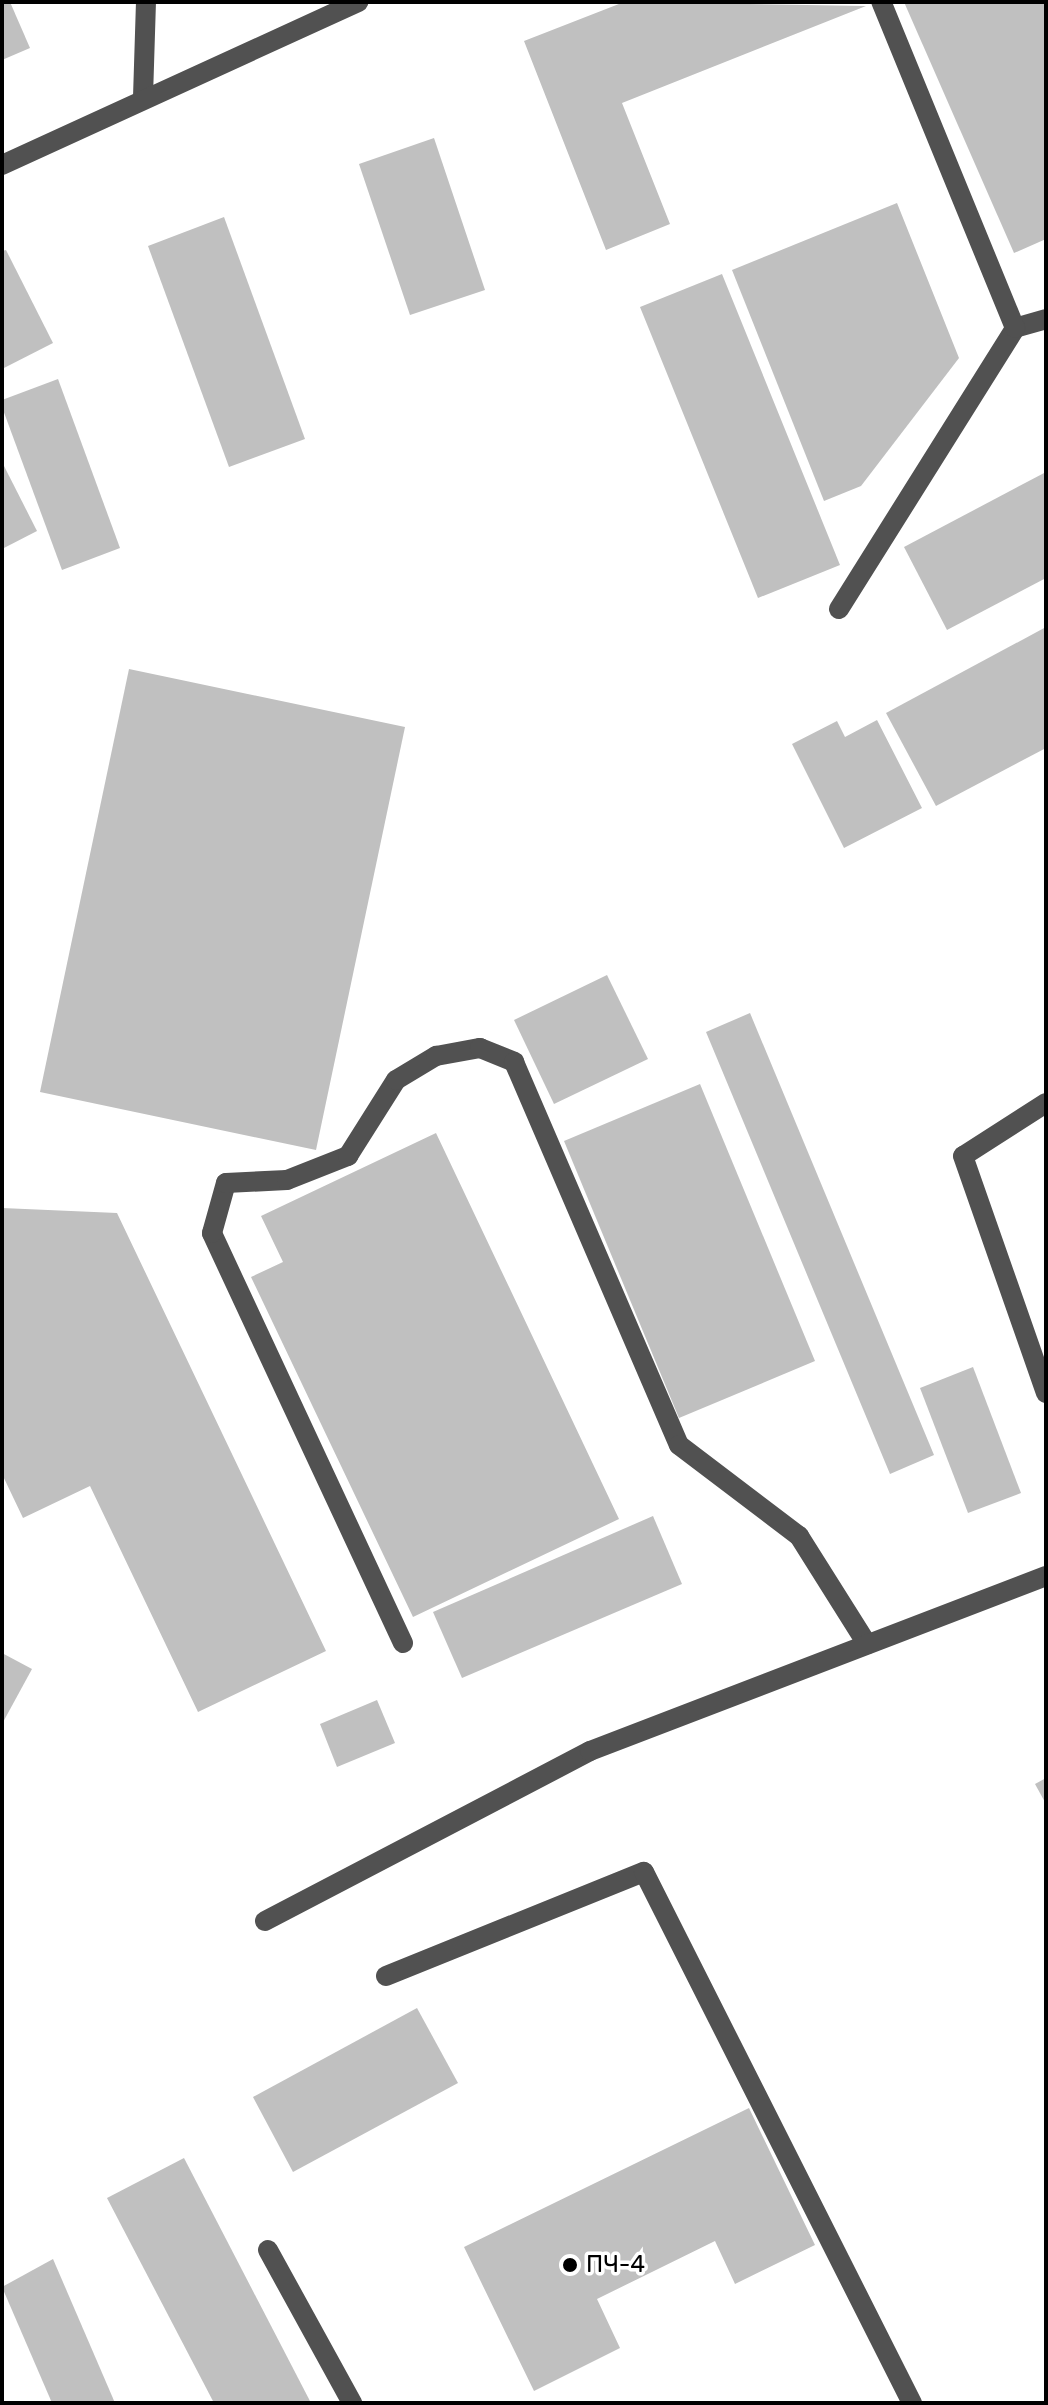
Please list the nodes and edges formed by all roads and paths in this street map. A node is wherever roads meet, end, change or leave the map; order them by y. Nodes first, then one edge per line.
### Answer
1 (146, 2) edge
2 (358, 2) edge
3 (881, 2) edge
4 (143, 97) junction
5 (2, 165) edge
6 (1046, 319) edge
7 (1015, 328) junction
8 (839, 609) dead end
9 (1046, 1103) edge
10 (1046, 1393) edge
11 (1046, 1576) edge
12 (403, 1643) dead end
13 (867, 1644) junction
14 (265, 1921) dead end
15 (386, 1976) dead end
16 (268, 2250) dead end
17 (352, 2403) edge
18 (912, 2403) edge

1 - 4 street
2 - 4 street
3 - 7 street
4 - 5 street
6 - 7 street
7 - 8 street
9 - 10 street
11 - 13 street
12 - 13 street
13 - 14 street
15 - 18 street
16 - 17 street

